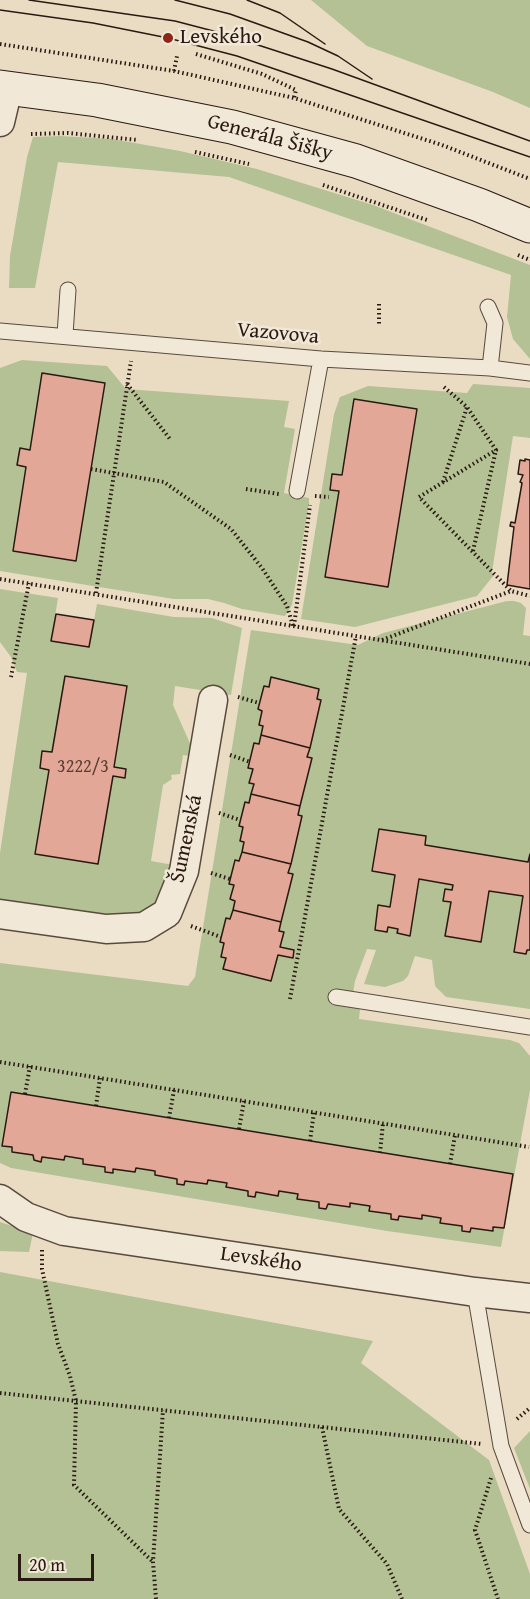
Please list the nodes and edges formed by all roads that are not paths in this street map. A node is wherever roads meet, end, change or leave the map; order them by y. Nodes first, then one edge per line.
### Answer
1 (4, 88) edge
2 (0, 122) edge
3 (530, 226) edge
4 (68, 290) dead end
5 (488, 307) dead end
6 (0, 331) edge
7 (65, 335) junction
8 (321, 359) junction
9 (490, 368) junction
10 (530, 373) edge
11 (297, 491) road end
12 (224, 698) road end
13 (0, 914) edge
14 (336, 997) dead end
15 (530, 1027) edge
16 (0, 1199) edge
17 (475, 1292) junction
18 (530, 1298) edge
19 (530, 1525) edge

1 - 2 street
1 - 3 main road, Generála Šišky
4 - 7 lane
5 - 9 lane
6 - 7 lane, Vazovova
7 - 8 lane, Vazovova
8 - 9 lane, Vazovova
8 - 11 lane
9 - 10 lane, Vazovova
12 - 13 street, Šumenská
14 - 15 lane
16 - 17 street, Levského
17 - 18 street, Levského
17 - 19 lane

